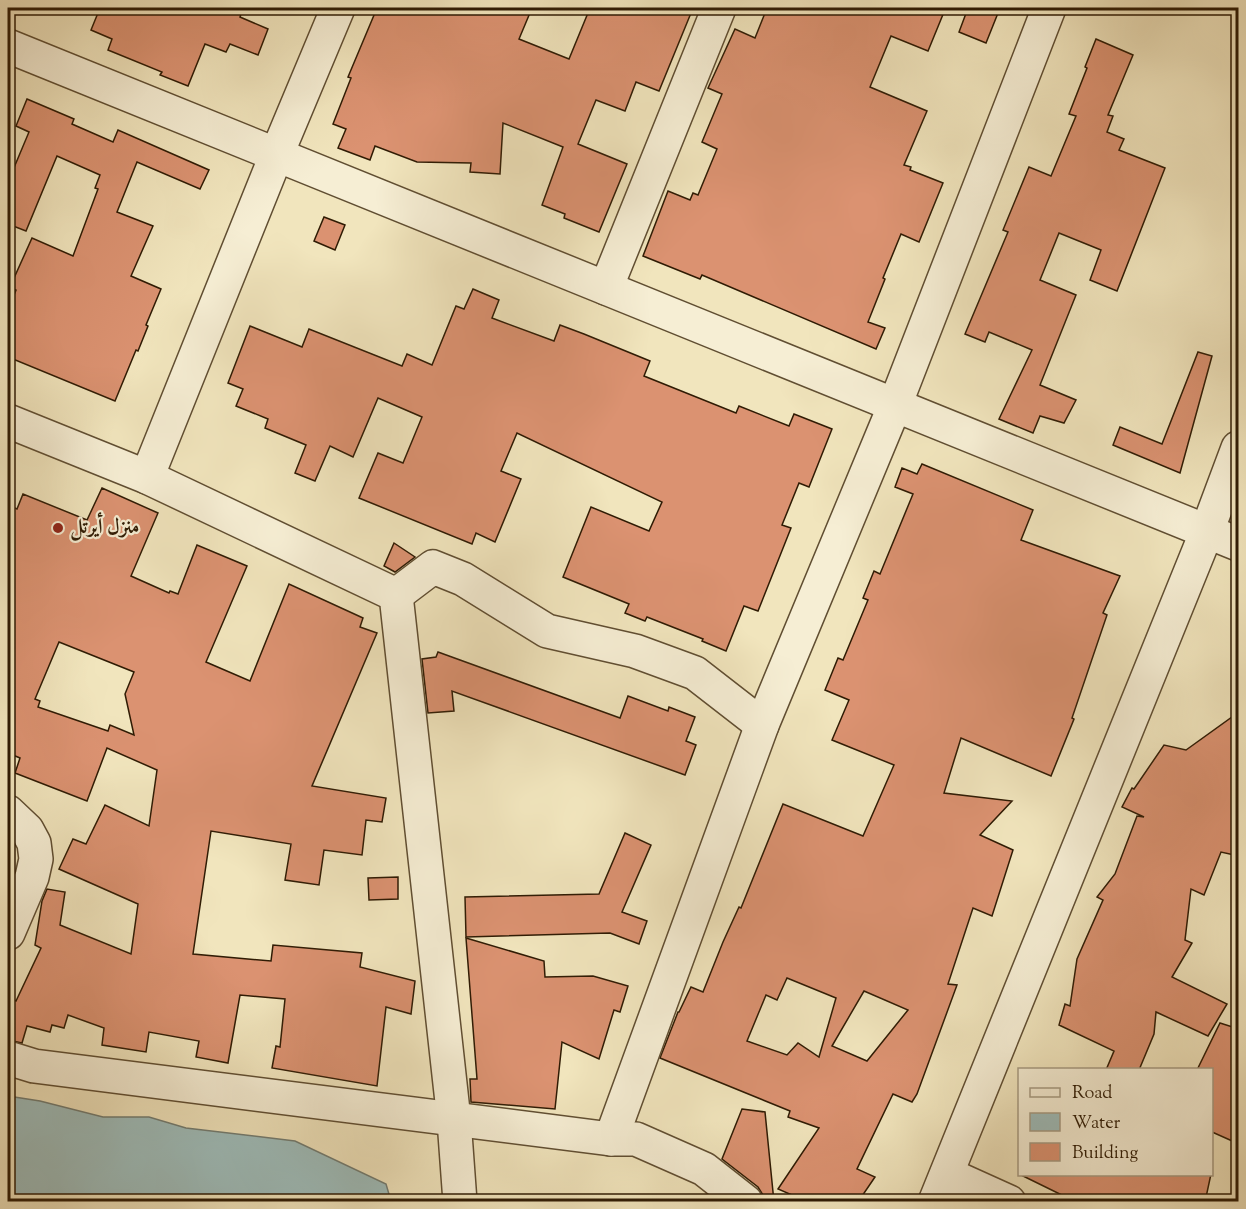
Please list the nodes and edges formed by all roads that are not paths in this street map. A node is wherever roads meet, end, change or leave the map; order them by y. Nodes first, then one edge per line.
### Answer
1 (338, 8) edge
2 (719, 8) edge
3 (1049, 8) edge
4 (8, 46) edge
5 (276, 156) junction
6 (606, 288) junction
7 (896, 405) junction
8 (8, 421) edge
9 (1239, 448) edge
10 (147, 477) junction
11 (1207, 531) junction
12 (1239, 544) edge
13 (396, 595) junction
14 (762, 725) junction
15 (8, 812) edge
16 (8, 933) edge
17 (8, 1058) edge
18 (454, 1120) junction
19 (611, 1139) junction
20 (941, 1188) edge
21 (460, 1202) edge
22 (746, 1202) edge
23 (1009, 1202) edge

1 - 5 street
2 - 6 street
3 - 7 street
4 - 5 street
5 - 6 street
5 - 10 street
6 - 7 street
7 - 11 street
7 - 14 street
8 - 10 street
9 - 11 street
10 - 13 street
11 - 12 street
11 - 20 street
13 - 14 street
13 - 18 street
14 - 19 street
15 - 16 street
17 - 18 street
18 - 19 street
18 - 21 street
19 - 22 street
20 - 23 street

